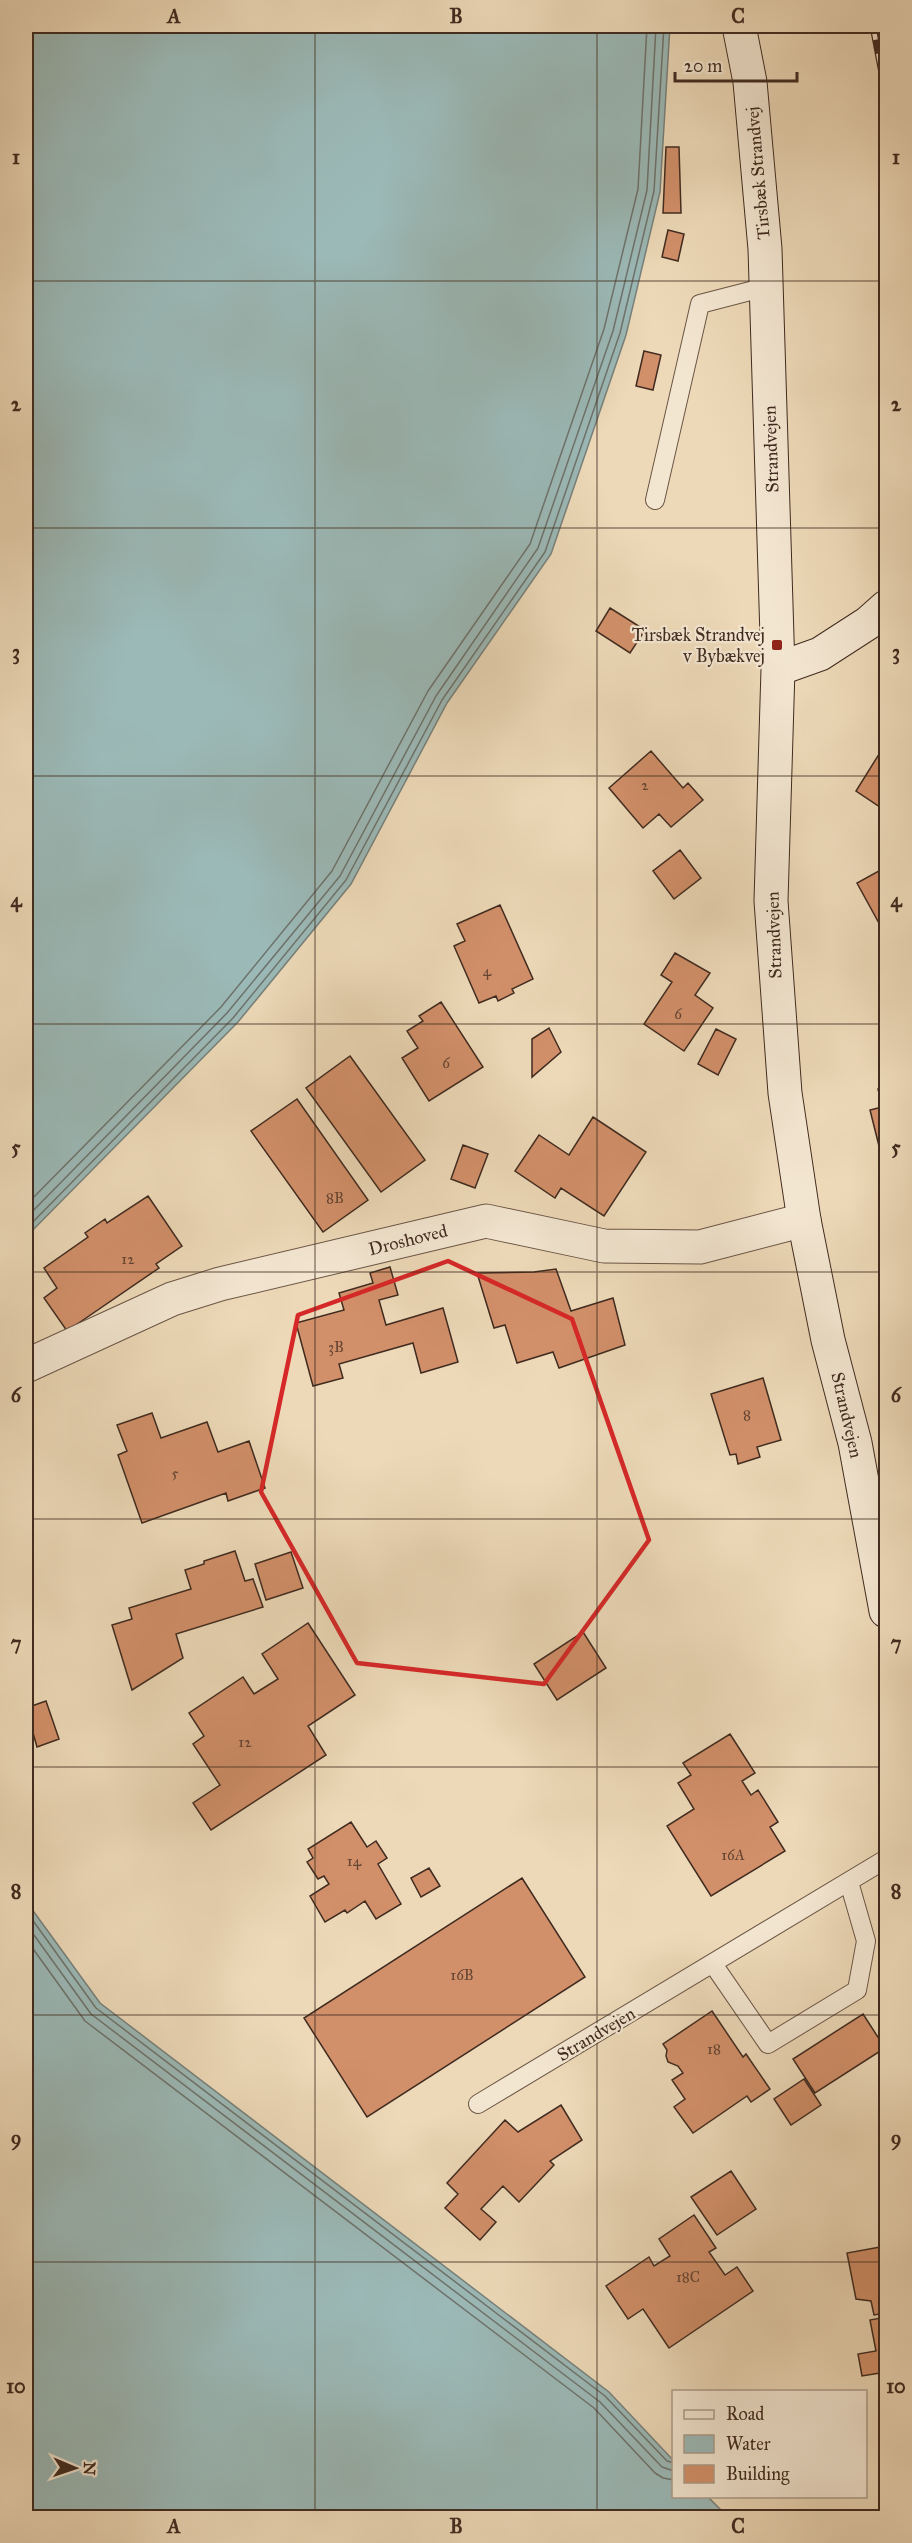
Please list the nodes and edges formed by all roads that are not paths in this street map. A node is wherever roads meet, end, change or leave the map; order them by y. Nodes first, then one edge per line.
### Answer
1 (739, 26) edge
2 (765, 249) joint
3 (766, 287) junction
4 (655, 501) dead end
5 (886, 607) edge
6 (777, 669) junction
7 (804, 1220) junction
8 (26, 1366) edge
9 (886, 1611) edge
10 (886, 1860) edge
11 (849, 1882) junction
12 (713, 1964) junction
13 (478, 2104) dead end

1 - 2 street, Tirsbæk Strandvej
2 - 3 street, Strandvejen
3 - 4 lane
3 - 6 street, Strandvejen
5 - 6 street
6 - 7 street, Strandvejen
7 - 8 street, Droshoved
7 - 9 street, Strandvejen
10 - 11 lane, Strandvejen
11 - 12 lane, Strandvejen
11 - 12 lane
12 - 13 lane, Strandvejen

